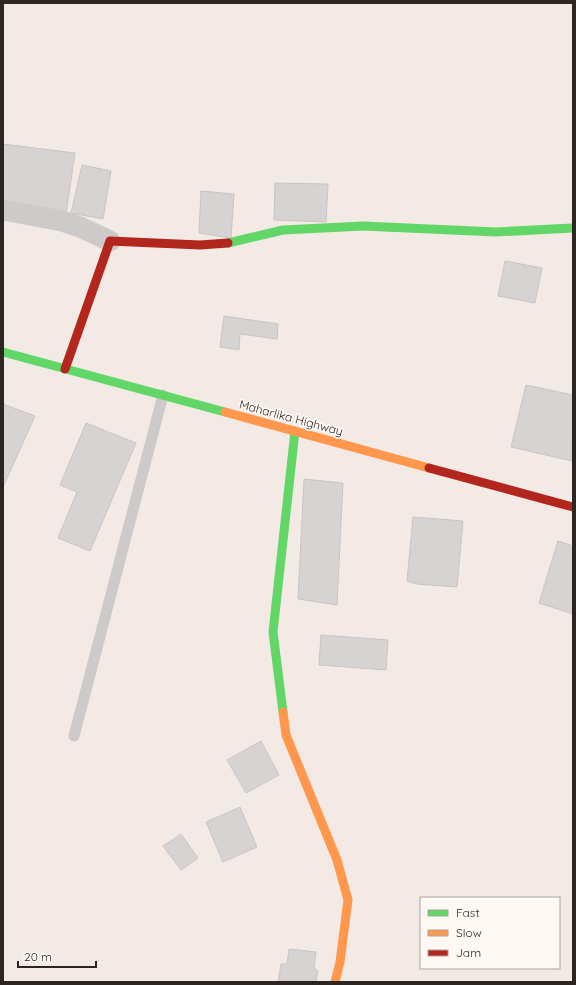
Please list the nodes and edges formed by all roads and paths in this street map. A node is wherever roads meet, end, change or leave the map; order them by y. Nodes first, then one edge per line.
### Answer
1 (3, 210) edge
2 (573, 228) edge
3 (110, 241) junction
4 (3, 352) edge
5 (65, 369) junction
6 (163, 395) junction
7 (295, 431) junction
8 (573, 507) edge
9 (74, 736) dead end
10 (335, 982) edge

1 - 3 street
2 - 3 street
3 - 5 street
4 - 5 street, Maharlika Highway
5 - 6 street, Maharlika Highway
6 - 7 street, Maharlika Highway
6 - 9 lane
7 - 8 street, Maharlika Highway
7 - 10 street

